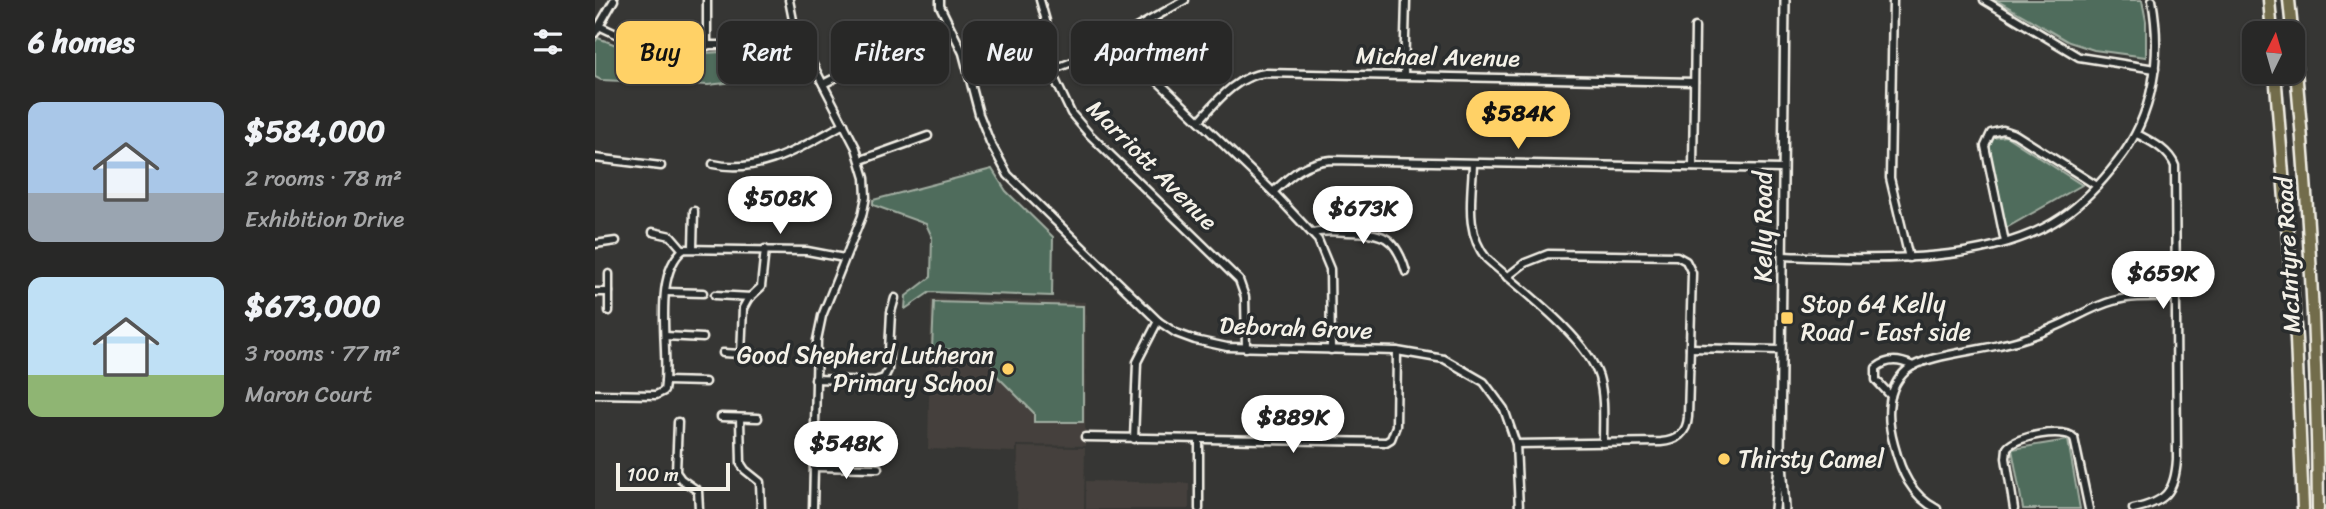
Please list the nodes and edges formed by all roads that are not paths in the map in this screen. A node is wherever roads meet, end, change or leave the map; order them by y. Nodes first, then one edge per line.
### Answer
1 (614, 0) edge
2 (707, 0) edge
3 (789, 0) edge
4 (940, 0) edge
5 (1040, 0) edge
6 (1185, 0) edge
7 (1406, 0) edge
8 (1785, 0) edge
9 (1893, 0) edge
10 (1984, 0) edge
11 (2152, 0) edge
12 (2269, 0) edge
13 (2289, 0) edge
14 (793, 21) edge
15 (1046, 21) edge
16 (1148, 21) edge
17 (2271, 21) edge
18 (599, 26) junction
19 (1695, 27) dead end
20 (595, 33) edge
21 (718, 45) edge
22 (706, 46) junction
23 (2155, 69) junction
24 (817, 72) edge
25 (1404, 75) junction
26 (831, 80) edge
27 (1694, 82) junction
28 (823, 84) junction
29 (1057, 84) edge
30 (1161, 84) edge
31 (2276, 84) edge
32 (1199, 121) junction
33 (844, 124) junction
34 (2137, 134) junction
35 (928, 136) dead end
36 (595, 158) edge
37 (861, 160) junction
38 (713, 164) dead end
39 (1473, 164) junction
40 (661, 166) dead end
41 (1693, 167) junction
42 (1782, 169) junction
43 (2097, 186) junction
44 (1273, 192) junction
45 (694, 211) dead end
46 (653, 233) dead end
47 (1313, 233) junction
48 (616, 241) dead end
49 (2005, 242) junction
50 (595, 244) edge
51 (693, 247) junction
52 (765, 249) junction
53 (683, 250) junction
54 (1782, 256) junction
55 (844, 258) junction
56 (1909, 258) junction
57 (1406, 272) dead end
58 (609, 274) dead end
59 (1507, 277) junction
60 (595, 292) edge
61 (609, 292) junction
62 (666, 292) junction
63 (703, 293) dead end
64 (715, 295) dead end
65 (751, 297) junction
66 (2177, 297) junction
67 (895, 298) dead end
68 (609, 311) dead end
69 (1159, 321) junction
70 (665, 336) junction
71 (703, 338) dead end
72 (1246, 348) junction
73 (1691, 348) junction
74 (1331, 350) junction
75 (1781, 350) junction
76 (1397, 351) junction
77 (723, 353) dead end
78 (741, 354) junction
79 (760, 355) dead end
80 (1913, 366) junction
81 (815, 379) junction
82 (665, 381) junction
83 (705, 382) dead end
84 (595, 394) edge
85 (1891, 396) junction
86 (721, 417) dead end
87 (740, 418) junction
88 (758, 418) dead end
89 (678, 422) dead end
90 (1085, 437) dead end
91 (1135, 439) junction
92 (1199, 440) junction
93 (1603, 443) junction
94 (1516, 444) junction
95 (1780, 453) junction
96 (814, 467) junction
97 (878, 468) dead end
98 (2302, 492) junction
99 (2319, 506) edge
100 (699, 509) edge
101 (761, 509) edge
102 (813, 509) edge
103 (1199, 509) edge
104 (1519, 509) edge
105 (1775, 509) edge
106 (1785, 509) edge
107 (1937, 509) edge
108 (2014, 509) edge
109 (2089, 509) edge
110 (2133, 509) edge
111 (2297, 509) edge
112 (2303, 509) edge

1 - 18 street
2 - 22 street
3 - 14 street
4 - 69 street, Deborah Grove
5 - 15 street, Marriott Avenue
6 - 16 street
7 - 25 street
8 - 42 street, Kelly Road
9 - 56 street
10 - 23 street
11 - 23 street
12 - 17 main road
13 - 99 main road, McIntyre Road
18 - 20 street
18 - 22 street
19 - 27 street
21 - 22 street
23 - 34 street
24 - 28 street
25 - 27 street, Michael Avenue
25 - 32 street, Michael Avenue
26 - 28 street
27 - 41 street
28 - 33 street
29 - 72 street, Marriott Avenue
30 - 32 street
31 - 98 main road, McIntyre Road
32 - 44 street
33 - 37 street
33 - 38 street
34 - 43 street
34 - 66 street
35 - 37 street
36 - 40 street
37 - 55 street
39 - 41 street
39 - 44 street
39 - 59 street
41 - 42 street
42 - 54 street, Kelly Road
43 - 49 street
43 - 49 street
44 - 47 street
45 - 51 street
46 - 53 street
47 - 57 street
47 - 74 street
48 - 50 street
49 - 56 street
51 - 52 street
51 - 53 street
52 - 55 street
52 - 65 street
53 - 62 street
54 - 56 street
54 - 75 street, Kelly Road
55 - 81 street
58 - 61 street
59 - 73 street
59 - 93 street
60 - 61 street
61 - 68 street
62 - 63 street
62 - 70 street
64 - 65 street
65 - 78 street
66 - 80 street
66 - 110 street
67 - 81 street
69 - 72 street, Deborah Grove
69 - 91 street
70 - 71 street
70 - 82 street
72 - 74 street, Deborah Grove
73 - 75 street
73 - 93 street
74 - 76 street, Deborah Grove
75 - 95 street, Kelly Road
76 - 92 street
76 - 94 street, Deborah Grove
77 - 78 street
78 - 79 street
80 - 85 street
80 - 85 street
81 - 96 street
82 - 83 street
82 - 84 street
85 - 107 street
86 - 87 street
87 - 88 street
87 - 101 street
89 - 100 street
90 - 91 street
91 - 92 street
92 - 103 street
93 - 94 street
94 - 104 street, Deborah Grove
95 - 105 street, Kelly Road
95 - 106 street, Kelly Road
96 - 97 street
96 - 102 street
98 - 111 main road
98 - 112 main road, McIntyre Road
108 - 109 street

